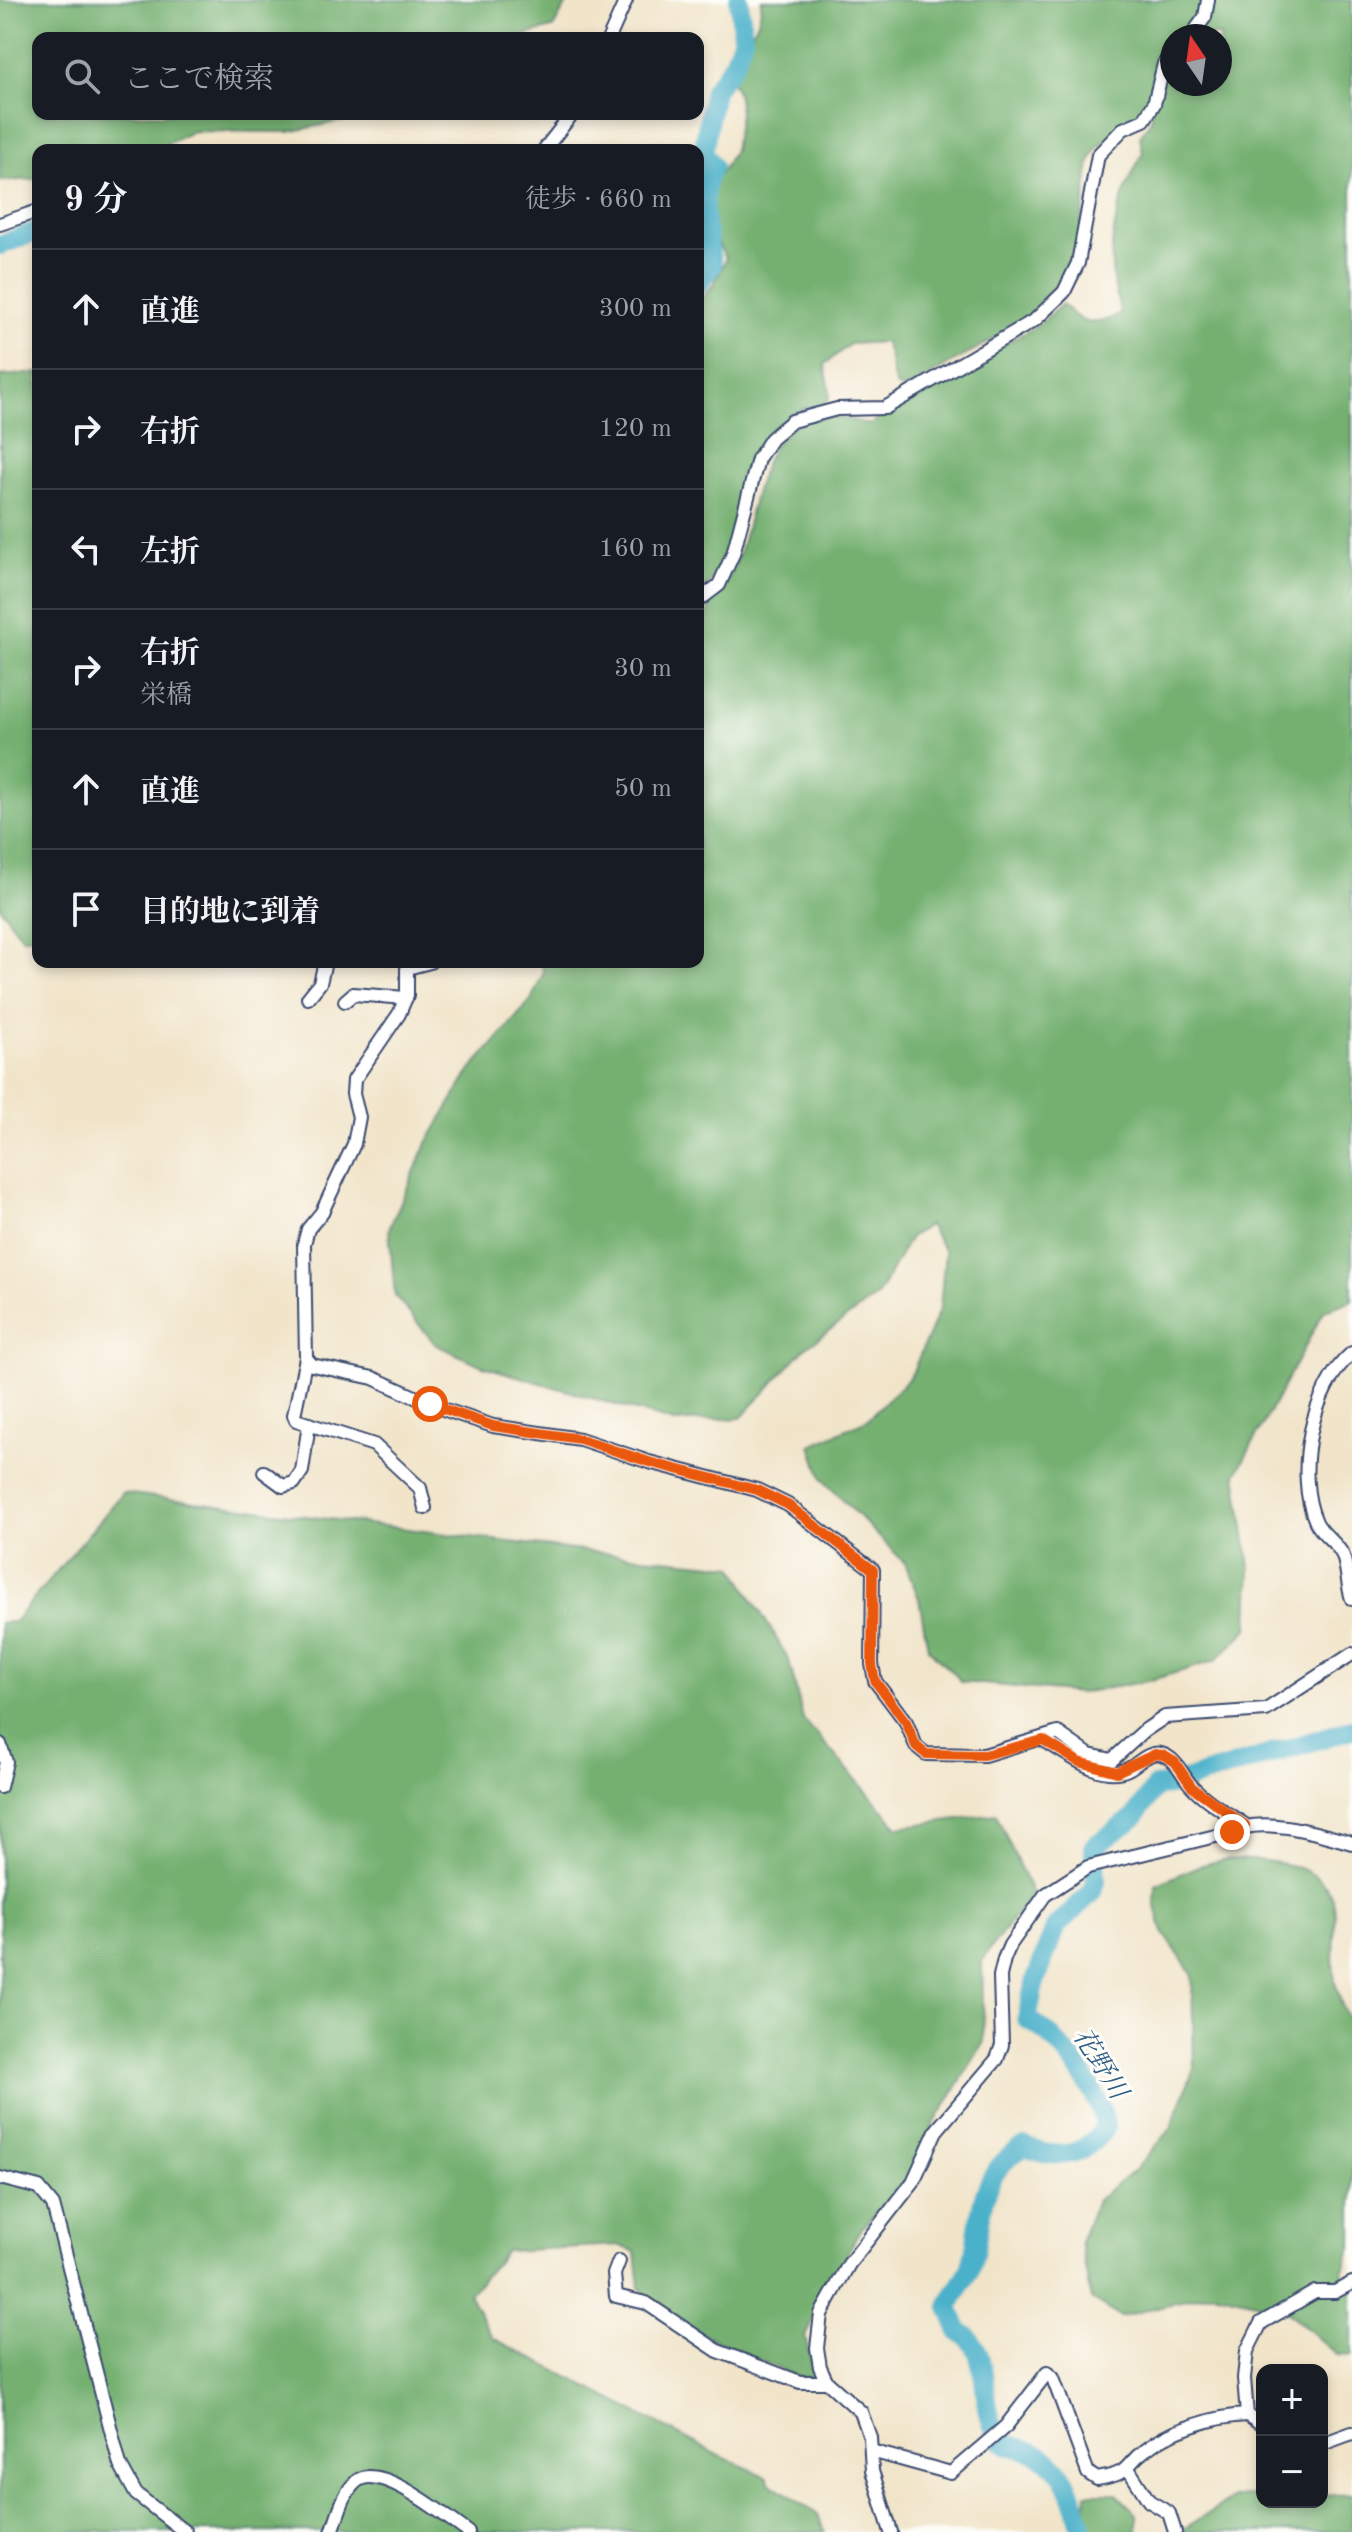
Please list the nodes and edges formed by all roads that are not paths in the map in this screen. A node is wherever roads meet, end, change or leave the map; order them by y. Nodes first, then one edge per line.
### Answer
1 (626, 0) edge
2 (1208, 0) edge
3 (1200, 24) edge
4 (612, 32) edge
5 (1160, 80) edge
6 (568, 120) edge
7 (550, 144) edge
8 (32, 213) edge
9 (0, 224) edge
10 (704, 596) edge
11 (324, 968) edge
12 (404, 968) edge
13 (308, 998) dead end
14 (406, 998) junction
15 (345, 1001) dead end
16 (1352, 1353) edge
17 (306, 1358) junction
18 (309, 1424) junction
19 (264, 1472) dead end
20 (425, 1508) dead end
21 (1352, 1599) edge
22 (1352, 1654) edge
23 (1043, 1740) junction
24 (0, 1744) edge
25 (0, 1787) edge
26 (1245, 1825) junction
27 (1352, 1843) edge
28 (0, 2178) edge
29 (619, 2261) dead end
30 (1352, 2283) edge
31 (827, 2382) junction
32 (1247, 2415) junction
33 (1256, 2421) edge
34 (1352, 2433) edge
35 (1328, 2442) edge
36 (871, 2451) junction
37 (1129, 2470) junction
38 (185, 2532) edge
39 (332, 2532) edge
40 (468, 2532) edge
41 (891, 2532) edge
42 (1175, 2532) edge

1 - 4 street
2 - 3 street
5 - 10 street
6 - 7 street
8 - 9 street
11 - 13 street
12 - 14 street
14 - 15 street
14 - 17 street
16 - 21 street
17 - 18 street
17 - 23 street
18 - 19 street
18 - 20 street
22 - 23 street
23 - 26 street
24 - 25 street
26 - 27 street
26 - 31 street
28 - 38 street
29 - 31 street
30 - 32 street
31 - 36 street
32 - 33 street
32 - 37 street
34 - 35 street
36 - 37 street
36 - 41 street
37 - 42 street
39 - 40 street

